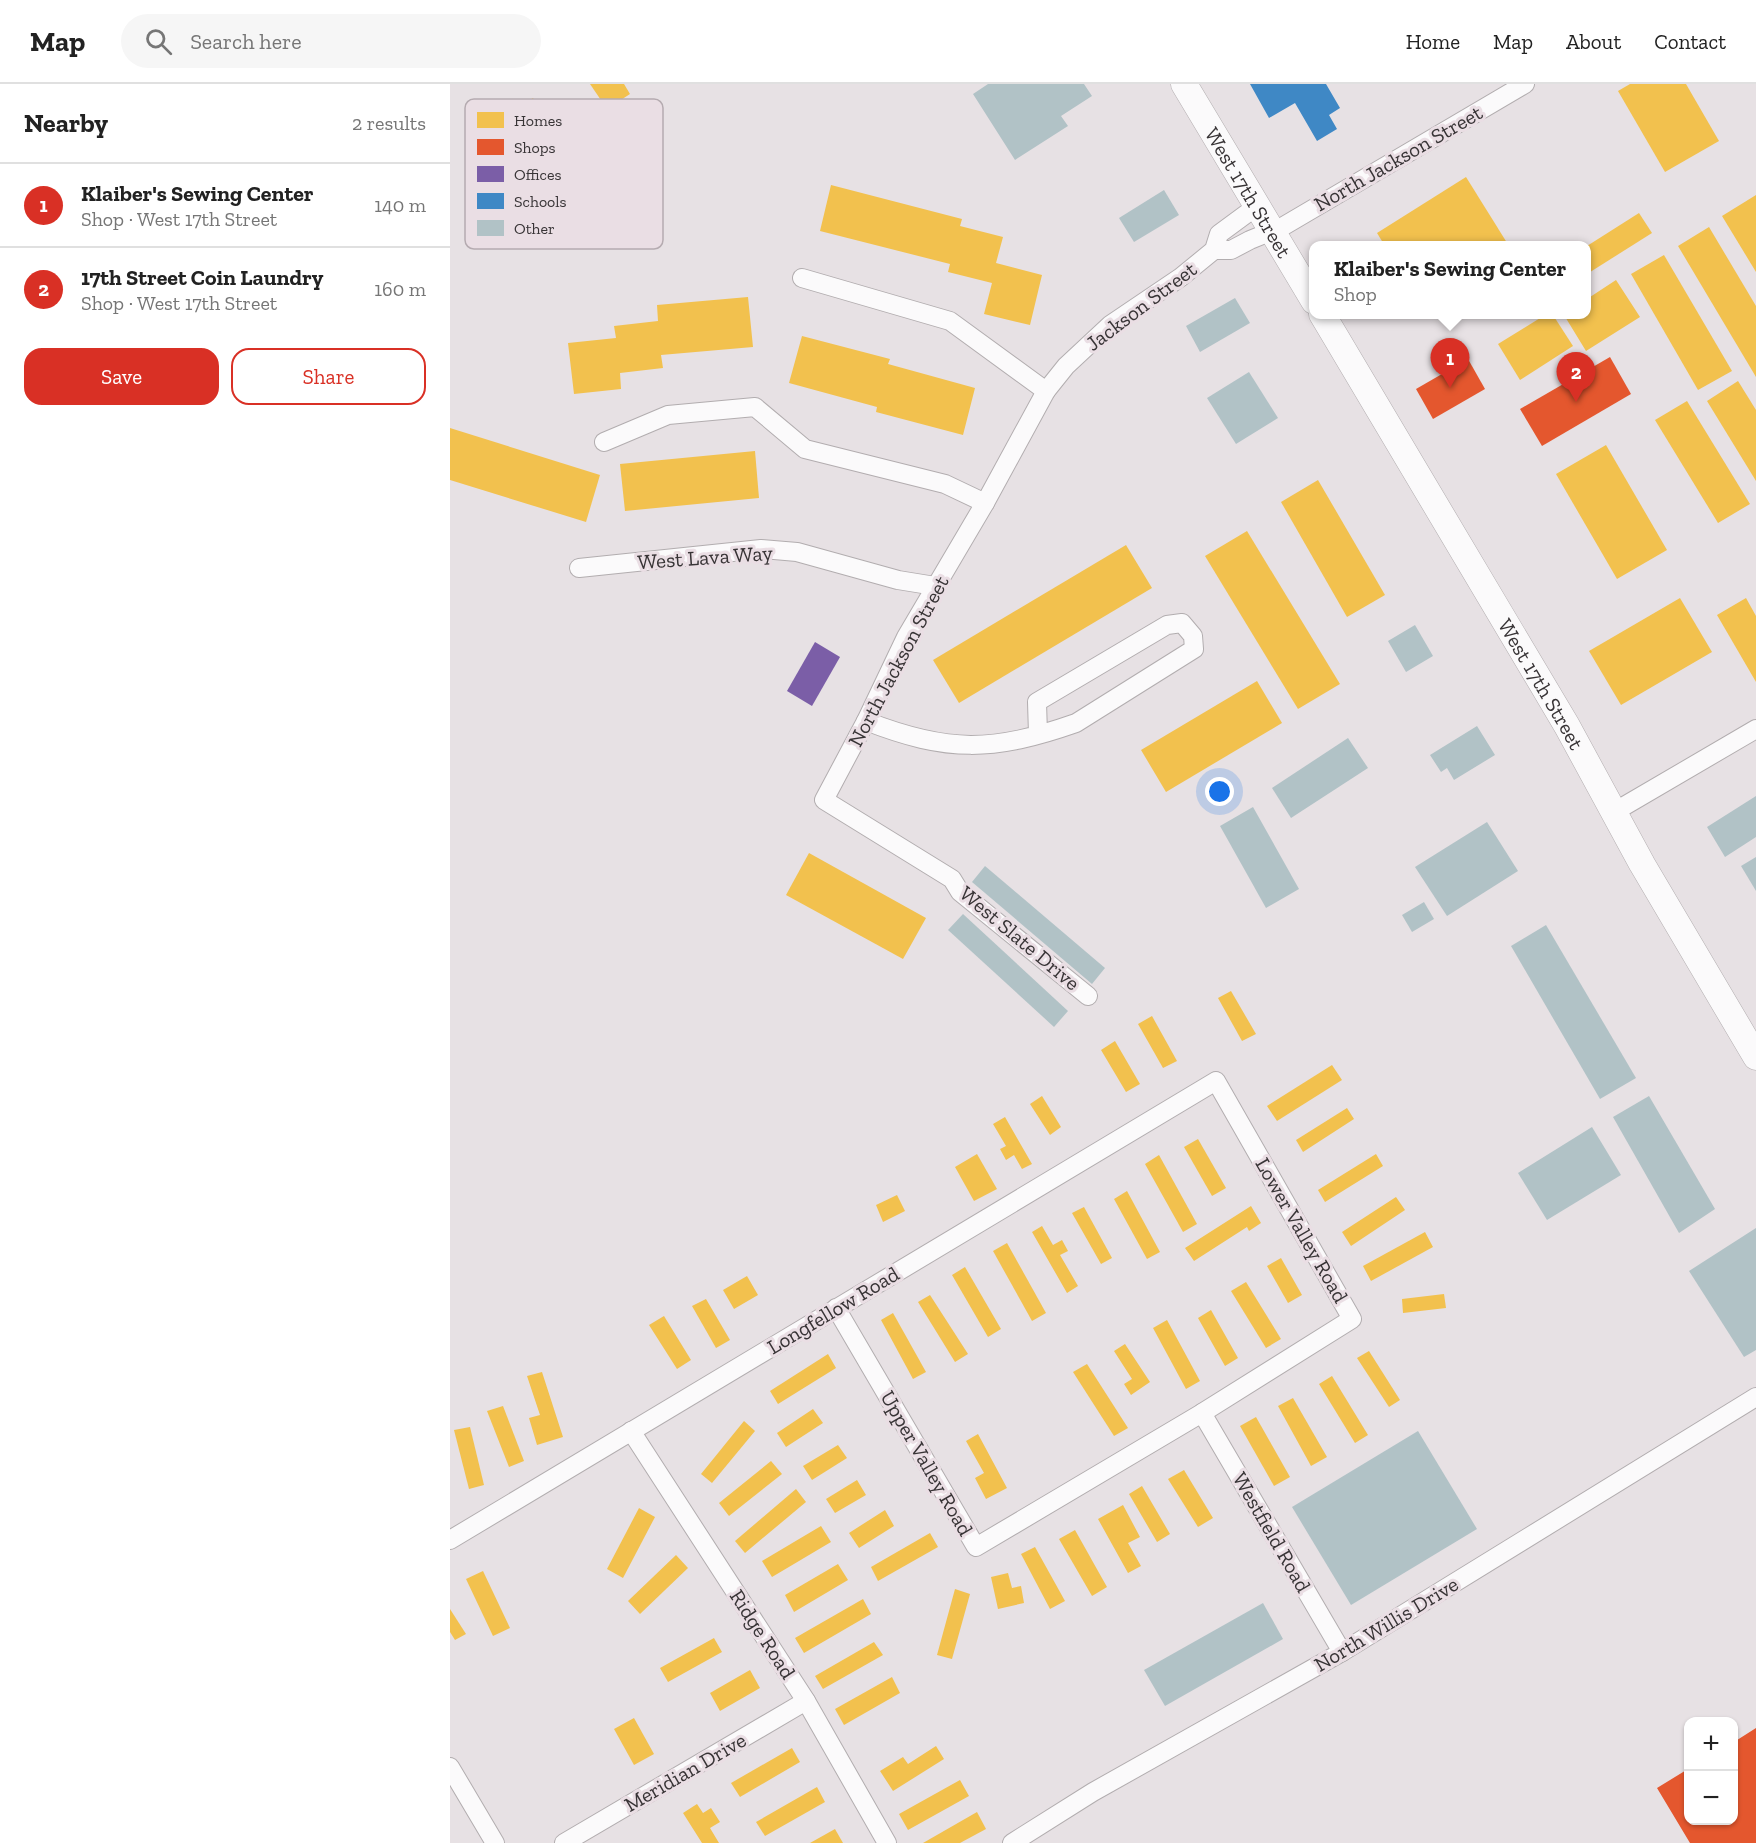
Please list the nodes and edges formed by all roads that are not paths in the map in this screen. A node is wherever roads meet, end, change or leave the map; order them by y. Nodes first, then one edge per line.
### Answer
1 (1184, 84) edge
2 (1525, 84) edge
3 (1257, 206) junction
4 (1272, 231) junction
5 (1214, 250) junction
6 (802, 278) dead end
7 (1309, 293) edge
8 (1324, 319) edge
9 (1046, 391) junction
10 (604, 442) dead end
11 (985, 503) junction
12 (579, 568) dead end
13 (935, 586) junction
14 (866, 721) junction
15 (1756, 729) edge
16 (1038, 734) junction
17 (1614, 812) junction
18 (952, 879) joint
19 (1088, 996) dead end
20 (1756, 1057) edge
21 (1216, 1081) joint
22 (836, 1308) junction
23 (1756, 1397) edge
24 (1202, 1413) junction
25 (631, 1431) junction
26 (450, 1540) edge
27 (1342, 1652) junction
28 (806, 1701) junction
29 (450, 1767) edge
30 (495, 1843) edge
31 (564, 1843) edge
32 (886, 1843) edge
33 (1012, 1843) edge

1 - 3 main road, West 17th Street
2 - 4 street, North Jackson Street
3 - 4 main road, West 17th Street
3 - 5 street, Jackson Street
4 - 5 street, Jackson Street
4 - 7 main road, West 17th Street
5 - 9 street, Jackson Street
6 - 9 street
8 - 17 main road, West 17th Street
9 - 11 street, North Jackson Street
10 - 11 street
11 - 13 street, North Jackson Street
12 - 13 street, West Lava Way
13 - 14 street, North Jackson Street
14 - 16 street
14 - 18 street, North Jackson Street
15 - 17 street
16 - 16 street
17 - 20 main road, West 17th Street
18 - 19 street, West Slate Drive
21 - 22 street, Longfellow Road
21 - 24 street, Lower Valley Road
22 - 24 street, Upper Valley Road
22 - 25 street, Longfellow Road
23 - 27 street, North Willis Drive
24 - 27 street, Westfield Road
25 - 26 street, Longfellow Road
25 - 28 street, Ridge Road
27 - 33 street, North Willis Drive
28 - 31 street, Meridian Drive
28 - 32 street, Ridge Road
29 - 30 street

